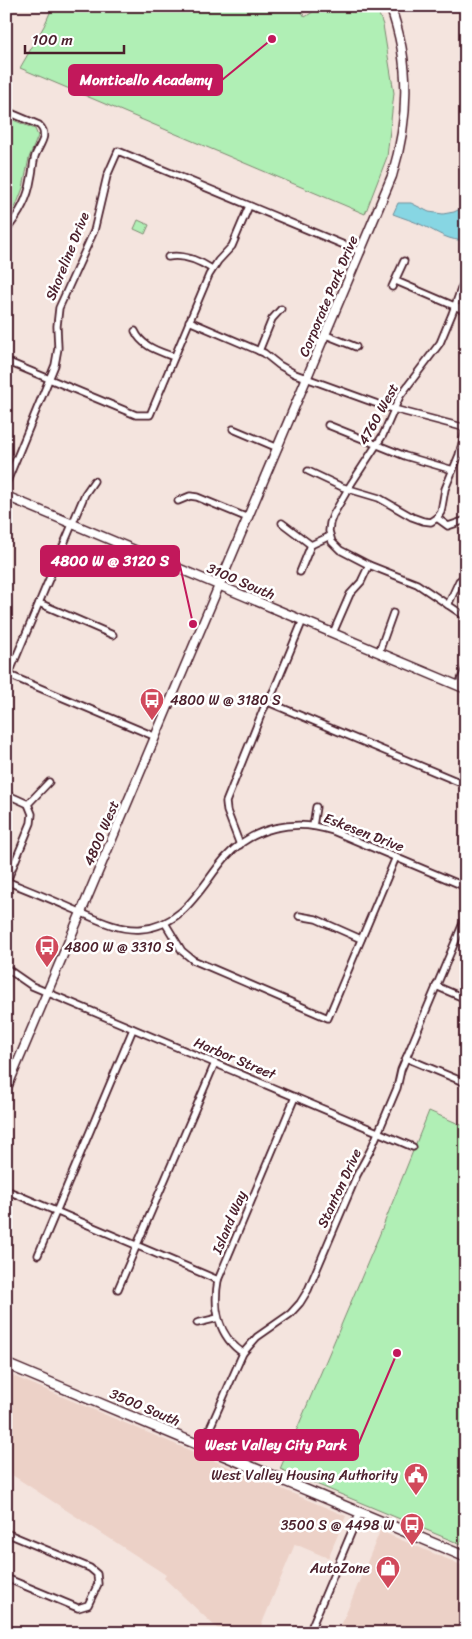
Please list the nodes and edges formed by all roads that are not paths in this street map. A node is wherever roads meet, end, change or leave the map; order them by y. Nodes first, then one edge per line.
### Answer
1 (390, 6) edge
2 (6, 111) edge
3 (249, 206) junction
4 (6, 230) edge
5 (360, 252) junction
6 (168, 257) dead end
7 (404, 261) dead end
8 (212, 268) junction
9 (396, 281) junction
10 (462, 286) dead end
11 (392, 287) dead end
12 (454, 306) junction
13 (281, 309) dead end
14 (466, 311) edge
15 (190, 321) junction
16 (135, 331) dead end
17 (326, 335) junction
18 (356, 347) dead end
19 (259, 351) junction
20 (174, 357) junction
21 (6, 361) edge
22 (307, 378) junction
23 (50, 379) junction
24 (394, 410) junction
25 (328, 425) dead end
26 (466, 428) edge
27 (233, 429) dead end
28 (377, 445) junction
29 (278, 448) junction
30 (453, 470) junction
31 (308, 471) dead end
32 (94, 481) dead end
33 (6, 484) edge
34 (348, 489) junction
35 (6, 496) edge
36 (178, 501) dead end
37 (248, 518) junction
38 (437, 518) junction
39 (466, 520) edge
40 (282, 523) dead end
41 (73, 524) junction
42 (330, 536) junction
43 (311, 545) junction
44 (369, 565) junction
45 (300, 572) dead end
46 (466, 576) edge
47 (220, 586) junction
48 (39, 603) junction
49 (448, 605) junction
50 (393, 613) dead end
51 (466, 617) edge
52 (303, 620) junction
53 (333, 633) junction
54 (114, 635) dead end
55 (379, 652) junction
56 (466, 668) edge
57 (8, 678) edge
58 (462, 688) edge
59 (268, 702) junction
60 (156, 737) junction
61 (49, 782) dead end
62 (466, 785) edge
63 (6, 794) edge
64 (28, 804) junction
65 (316, 807) dead end
66 (314, 826) junction
67 (240, 845) junction
68 (396, 857) junction
69 (7, 881) edge
70 (466, 887) edge
71 (82, 912) junction
72 (299, 916) dead end
73 (466, 916) edge
74 (165, 923) junction
75 (361, 939) junction
76 (6, 968) edge
77 (436, 986) junction
78 (48, 993) junction
79 (466, 999) edge
80 (133, 1029) junction
81 (406, 1058) junction
82 (214, 1063) junction
83 (466, 1083) edge
84 (6, 1090) edge
85 (296, 1097) junction
86 (378, 1132) junction
87 (413, 1147) dead end
88 (6, 1190) edge
89 (56, 1211) junction
90 (137, 1245) junction
91 (38, 1255) dead end
92 (218, 1280) junction
93 (118, 1289) dead end
94 (218, 1318) junction
95 (197, 1323) dead end
96 (243, 1353) junction
97 (6, 1364) edge
98 (202, 1446) junction
99 (360, 1512) junction
100 (6, 1533) edge
101 (466, 1557) edge
102 (6, 1578) edge
103 (309, 1633) edge

1 - 5 main road, Corporate Park Drive
2 - 4 street
3 - 5 street
3 - 8 street
3 - 23 street, Shoreline Drive
5 - 17 main road, Corporate Park Drive
6 - 8 street
7 - 9 street
8 - 15 street
9 - 11 street
9 - 12 street
10 - 12 street, 4760 West
12 - 14 street
12 - 24 street, 4760 West
13 - 19 street
15 - 19 street
15 - 20 street
16 - 20 street
17 - 18 street
17 - 22 main road, Corporate Park Drive
19 - 22 street
20 - 23 street
21 - 23 street
22 - 24 street
22 - 29 main road, Corporate Park Drive
23 - 33 street, Shoreline Drive
24 - 26 street
24 - 28 street, 4760 West
25 - 28 street
26 - 30 street
27 - 29 street
28 - 30 street
28 - 34 street, 4760 West
29 - 37 main road, Corporate Park Drive
30 - 38 street
31 - 34 street
32 - 41 street
34 - 38 street
34 - 42 street, 4760 West
35 - 41 main road, 3100 South
36 - 37 street
37 - 47 main road, Corporate Park Drive
38 - 39 street
40 - 43 street
41 - 47 main road, 3100 South
41 - 48 street
42 - 43 street
42 - 44 street
43 - 45 street
44 - 49 street
44 - 53 street
46 - 49 street
47 - 52 main road, 3100 South
47 - 60 main road, 4800 West
48 - 54 street
48 - 57 street
49 - 51 street
50 - 55 street
52 - 53 main road, 3100 South
52 - 59 street
53 - 55 main road, 3100 South
55 - 58 main road, 3100 South
56 - 58 street
57 - 60 street
59 - 62 street
59 - 67 street
60 - 71 main road, 4800 West
61 - 64 street
63 - 64 street
64 - 69 street
65 - 66 street
66 - 67 street, Eskesen Drive
66 - 68 street, Eskesen Drive
67 - 74 street, Eskesen Drive
68 - 70 street, Eskesen Drive
68 - 75 street
69 - 71 street, Eskesen Drive
71 - 74 street, Eskesen Drive
71 - 78 main road, 4800 West
72 - 75 street
73 - 77 street, Stanton Drive
74 - 75 street
76 - 78 street, Harbor Street
77 - 79 street
77 - 81 street, Stanton Drive
78 - 80 street, Harbor Street
78 - 84 main road, 4800 West
80 - 82 street, Harbor Street
80 - 89 street
81 - 83 street
81 - 86 street, Stanton Drive
82 - 85 street, Harbor Street
82 - 90 street
85 - 86 street, Harbor Street
85 - 92 street, Island Way
86 - 87 street, Harbor Street
86 - 96 street, Stanton Drive
88 - 89 street
89 - 90 street
89 - 91 street
90 - 92 street
90 - 93 street
92 - 94 street, Island Way
94 - 95 street
94 - 96 street, Island Way
96 - 98 street, Stanton Drive
97 - 98 main road, 3500 South
98 - 99 main road, 3500 South
99 - 101 main road, 3500 South
99 - 103 street
100 - 102 street

